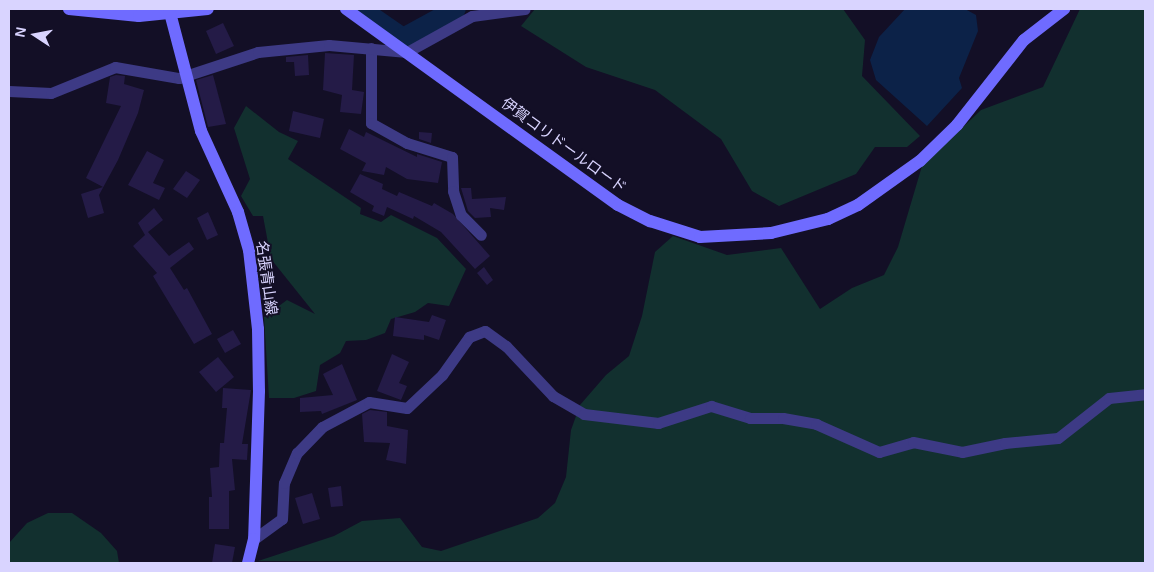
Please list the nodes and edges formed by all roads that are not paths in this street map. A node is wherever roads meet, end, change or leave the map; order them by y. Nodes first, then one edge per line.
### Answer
1 (69, 9) edge
2 (208, 9) edge
3 (346, 9) edge
4 (525, 9) edge
5 (1064, 9) edge
6 (170, 12) edge
7 (371, 48) junction
8 (407, 52) junction
9 (184, 75) junction
10 (9, 91) edge
11 (481, 234) dead end
12 (1145, 394) edge
13 (254, 539) junction
14 (248, 563) edge

1 - 6 street
2 - 6 street
3 - 8 street, 伊賀コリドールロード
4 - 8 street
5 - 8 street, 伊賀コリドールロード
6 - 9 street, 名張青山線
7 - 8 street
7 - 9 street
7 - 11 street
9 - 10 street
9 - 13 street, 名張青山線
12 - 13 street
13 - 14 street, 名張青山線

